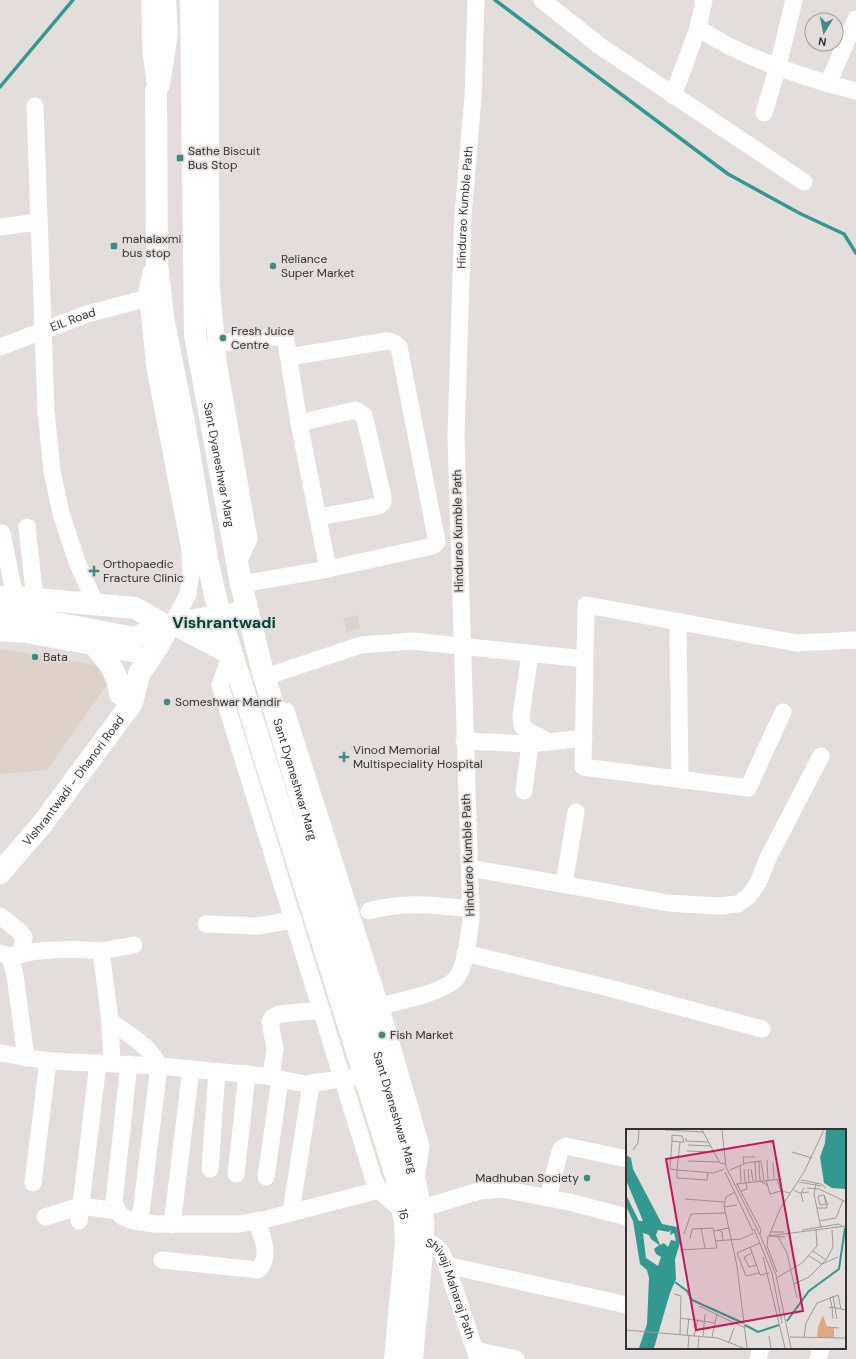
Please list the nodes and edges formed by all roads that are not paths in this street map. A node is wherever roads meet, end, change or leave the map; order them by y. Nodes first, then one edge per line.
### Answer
1 (150, 0) edge
2 (165, 0) edge
3 (191, 0) edge
4 (210, 0) edge
5 (542, 0) edge
6 (704, 0) edge
7 (794, 0) edge
8 (476, 4) edge
9 (856, 19) edge
10 (698, 28) junction
11 (778, 66) junction
12 (159, 84) junction
13 (828, 84) junction
14 (856, 91) edge
15 (673, 96) junction
16 (34, 106) dead end
17 (764, 113) dead end
18 (804, 182) dead end
19 (38, 222) junction
20 (0, 227) edge
21 (157, 264) junction
22 (148, 298) junction
23 (42, 331) junction
24 (216, 343) junction
25 (0, 347) edge
26 (289, 357) junction
27 (299, 423) junction
28 (319, 517) junction
29 (27, 527) dead end
30 (2, 533) dead end
31 (238, 562) junction
32 (328, 569) junction
33 (241, 584) junction
34 (17, 598) edge
35 (96, 605) junction
36 (246, 612) junction
37 (220, 616) junction
38 (0, 618) edge
39 (678, 621) junction
40 (172, 626) junction
41 (0, 633) edge
42 (856, 640) edge
43 (96, 647) junction
44 (256, 648) junction
45 (461, 648) junction
46 (231, 654) junction
47 (530, 654) junction
48 (151, 657) junction
49 (585, 659) junction
50 (274, 674) junction
51 (128, 688) junction
52 (783, 712) dead end
53 (584, 738) junction
54 (464, 742) junction
55 (549, 742) junction
56 (530, 744) junction
57 (821, 756) dead end
58 (680, 779) junction
59 (524, 792) dead end
60 (576, 812) dead end
61 (0, 856) edge
62 (470, 868) junction
63 (0, 873) edge
64 (564, 884) junction
65 (471, 909) junction
66 (369, 911) dead end
67 (0, 916) edge
68 (294, 920) junction
69 (206, 924) dead end
70 (134, 945) dead end
71 (101, 951) junction
72 (466, 954) junction
73 (10, 955) edge
74 (363, 1009) junction
75 (323, 1013) junction
76 (110, 1021) junction
77 (762, 1029) dead end
78 (0, 1053) edge
79 (26, 1058) junction
80 (48, 1061) junction
81 (105, 1063) junction
82 (129, 1064) junction
83 (159, 1066) junction
84 (191, 1069) junction
85 (217, 1072) junction
86 (247, 1074) junction
87 (364, 1075) junction
88 (275, 1078) junction
89 (343, 1080) junction
90 (310, 1084) junction
91 (626, 1159) edge
92 (210, 1169) dead end
93 (236, 1174) dead end
94 (266, 1177) dead end
95 (33, 1184) dead end
96 (379, 1190) junction
97 (548, 1198) junction
98 (412, 1210) junction
99 (117, 1211) junction
100 (291, 1212) junction
101 (80, 1214) junction
102 (45, 1217) dead end
103 (626, 1217) edge
104 (257, 1221) junction
105 (140, 1222) junction
106 (172, 1225) junction
107 (415, 1241) junction
108 (162, 1260) dead end
109 (446, 1266) junction
110 (409, 1304) junction
111 (626, 1305) edge
112 (762, 1349) edge
113 (821, 1349) edge
114 (476, 1355) edge
115 (395, 1359) edge
116 (412, 1359) edge
117 (516, 1359) edge
118 (758, 1359) edge
119 (818, 1359) edge

1 - 12 street
2 - 12 main road, Sant Dyaneshwar Marg
3 - 31 main road, Sant Dyaneshwar Marg
4 - 24 street
5 - 15 street
6 - 10 street
7 - 11 street
8 - 45 street, Hindurao Kumble Path
9 - 13 street
10 - 11 street
10 - 15 street
11 - 13 street
11 - 17 street
12 - 21 main road, Sant Dyaneshwar Marg
13 - 14 street
15 - 18 street
16 - 19 street
19 - 20 street
19 - 23 street
21 - 22 street
21 - 37 main road, Sant Dyaneshwar Marg
22 - 23 street, EIL Road
22 - 40 street
23 - 25 street, EIL Road
23 - 35 street
24 - 26 street
24 - 31 street
26 - 27 street
26 - 32 street
27 - 28 street
27 - 28 street
28 - 32 street
29 - 34 street
30 - 34 street
31 - 33 main road, Sant Dyaneshwar Marg
32 - 33 street
33 - 36 main road, Sant Dyaneshwar Marg
34 - 35 main road
35 - 40 main road
36 - 37 main road
36 - 44 main road, Sant Dyaneshwar Marg
37 - 40 main road
37 - 46 main road, Sant Dyaneshwar Marg
38 - 40 main road
39 - 42 street
39 - 49 street
39 - 58 street
40 - 46 main road
40 - 48 main road, Vishrantwadi - Dhanori Road
41 - 43 street
43 - 48 street
43 - 51 main road
44 - 50 street
44 - 74 main road, Sant Dyaneshwar Marg
45 - 47 street
45 - 50 street
45 - 54 street, Hindurao Kumble Path
46 - 68 street
46 - 74 main road, Sant Dyaneshwar Marg
47 - 49 street
47 - 55 street
48 - 51 main road, Vishrantwadi - Dhanori Road
49 - 53 street
50 - 74 street
51 - 61 main road, Vishrantwadi - Dhanori Road
51 - 63 main road, Vishrantwadi - Dhanori Road
52 - 58 street
53 - 55 street
53 - 58 street
54 - 56 street
54 - 62 street, Hindurao Kumble Path
55 - 56 street
56 - 59 street
57 - 64 street
60 - 64 street
62 - 64 street
62 - 65 street, Hindurao Kumble Path
65 - 66 street
65 - 72 street, Hindurao Kumble Path
67 - 73 street
68 - 69 street
68 - 75 street
70 - 71 street
71 - 73 street
71 - 76 street
72 - 74 street, Hindurao Kumble Path
72 - 77 street
73 - 79 street
74 - 75 street, Hindurao Kumble Path
74 - 87 main road, Sant Dyaneshwar Marg
74 - 98 main road, Sant Dyaneshwar Marg
75 - 88 street, Hindurao Kumble Path
75 - 89 street
76 - 81 street
76 - 83 street
78 - 79 street
79 - 80 street
80 - 81 street
80 - 95 street
81 - 82 street
81 - 101 street
82 - 83 street
82 - 99 street
83 - 84 street
83 - 105 street
84 - 85 street
84 - 106 street
85 - 86 street
85 - 92 street
86 - 88 street
86 - 93 street
87 - 89 street
87 - 98 main road, 16
88 - 90 street
88 - 94 street
89 - 90 street
89 - 96 street
90 - 100 street
91 - 97 street
96 - 98 street
96 - 100 street
97 - 98 street
97 - 103 street
98 - 107 main road, 16
99 - 101 street
99 - 105 street
100 - 104 street
101 - 102 street
104 - 106 street
104 - 108 street
105 - 106 street
107 - 109 street, Shivaji Maharaj Path
107 - 110 main road, 16
109 - 111 street
109 - 114 street, Shivaji Maharaj Path
110 - 115 main road, 16
110 - 116 main road
112 - 118 street
113 - 119 street
114 - 117 street

